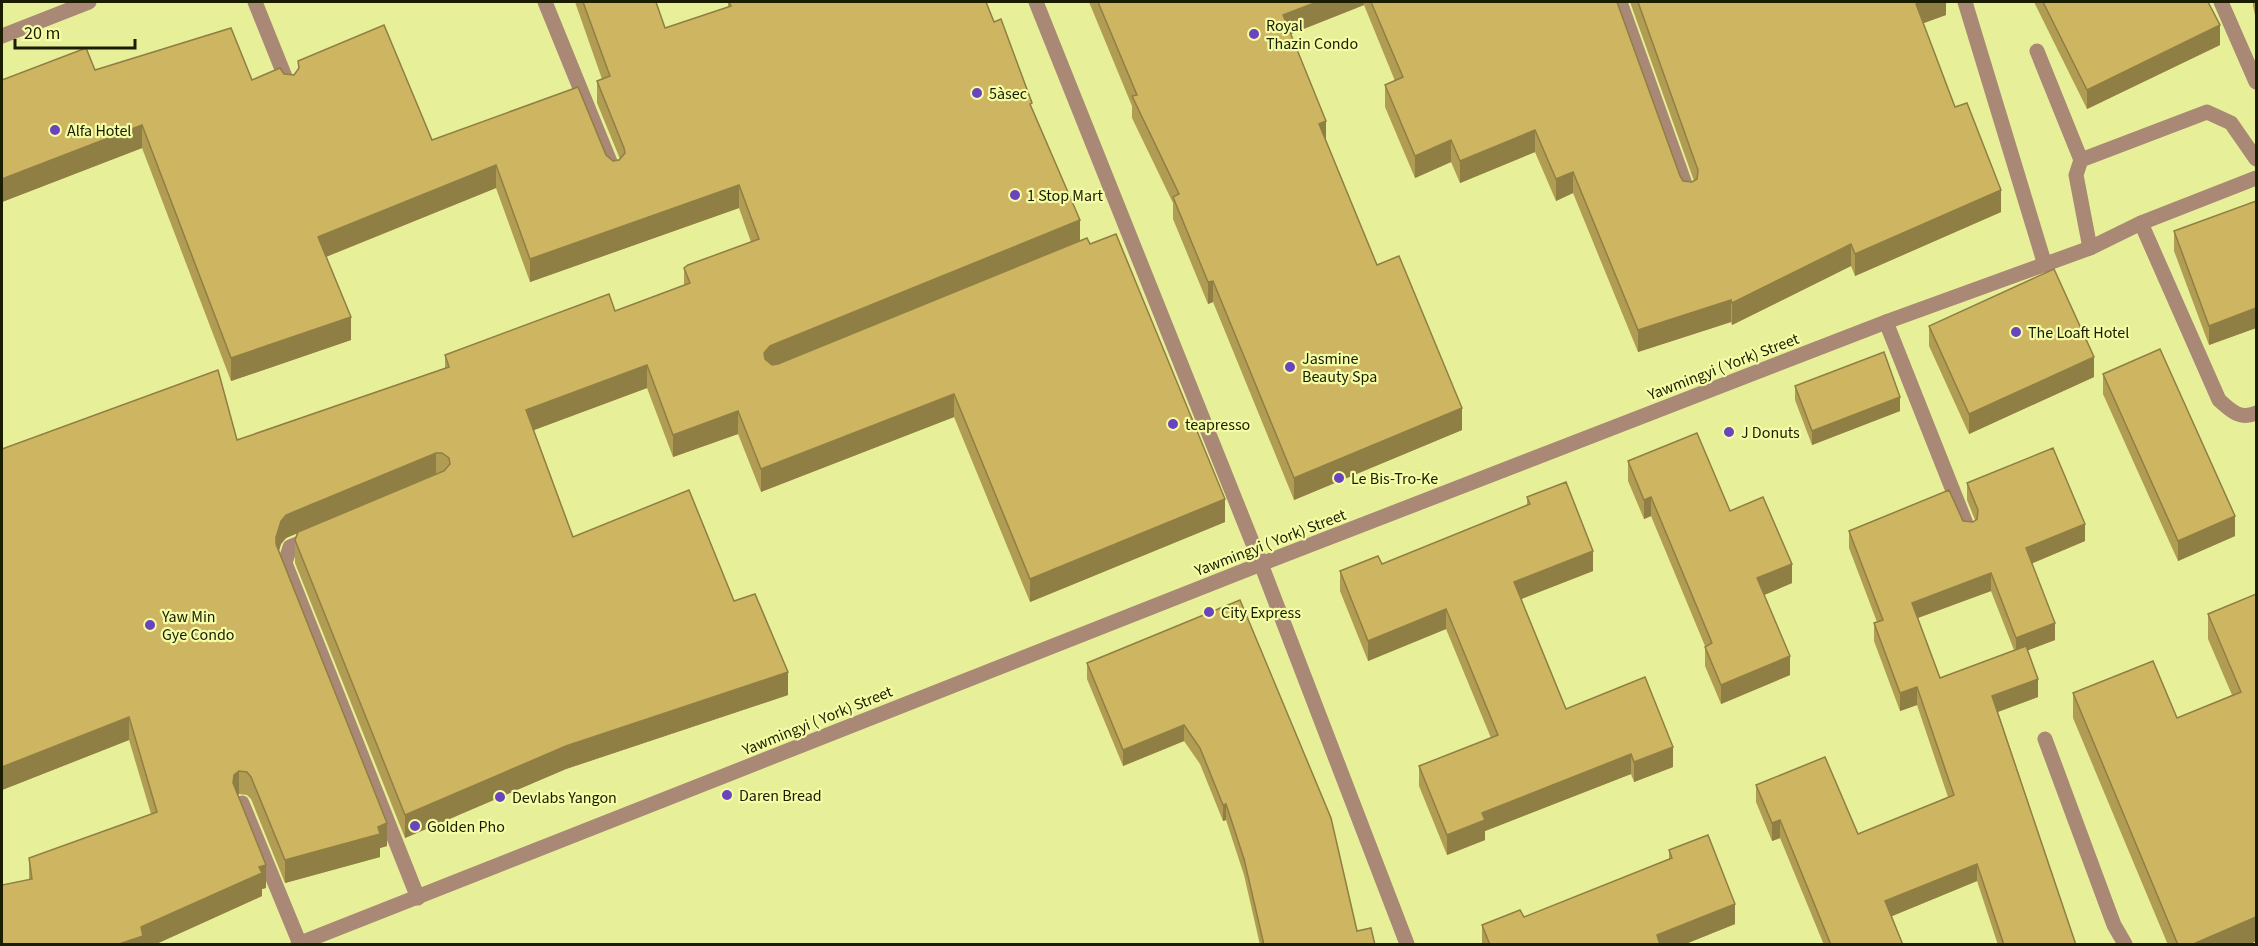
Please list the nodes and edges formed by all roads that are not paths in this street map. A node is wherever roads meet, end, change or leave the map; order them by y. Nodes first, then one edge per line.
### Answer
1 (89, 2) edge
2 (255, 2) edge
3 (545, 2) edge
4 (1036, 2) edge
5 (1620, 2) edge
6 (1965, 2) edge
7 (2221, 2) edge
8 (59, 8) edge
9 (2, 36) edge
10 (2037, 51) dead end
11 (2256, 82) edge
12 (290, 89) edge
13 (2256, 159) edge
14 (2081, 160) junction
15 (615, 174) edge
16 (2256, 178) edge
17 (1689, 195) edge
18 (2141, 223) junction
19 (2090, 248) junction
20 (2045, 265) junction
21 (1886, 322) junction
22 (2256, 413) edge
23 (333, 530) edge
24 (1969, 531) edge
25 (1261, 564) junction
26 (2045, 739) dead end
27 (242, 803) edge
28 (418, 898) junction
29 (299, 944) edge
30 (1407, 945) edge
31 (2125, 945) edge

1 - 8 street
2 - 12 street
3 - 15 street
4 - 25 street
5 - 17 street
6 - 20 street
7 - 11 street
8 - 9 street
10 - 14 street
13 - 14 street
14 - 19 street
16 - 18 street, Yawmingyi ( York) Street
18 - 19 street, Yawmingyi ( York) Street
18 - 22 street
19 - 20 street, Yawmingyi ( York) Street
20 - 21 street, Yawmingyi ( York) Street
21 - 24 street
21 - 25 street, Yawmingyi ( York) Street
23 - 28 street
25 - 28 street, Yawmingyi ( York) Street
25 - 30 street
26 - 31 street
27 - 29 street
28 - 29 street, Yawmingyi ( York) Street

